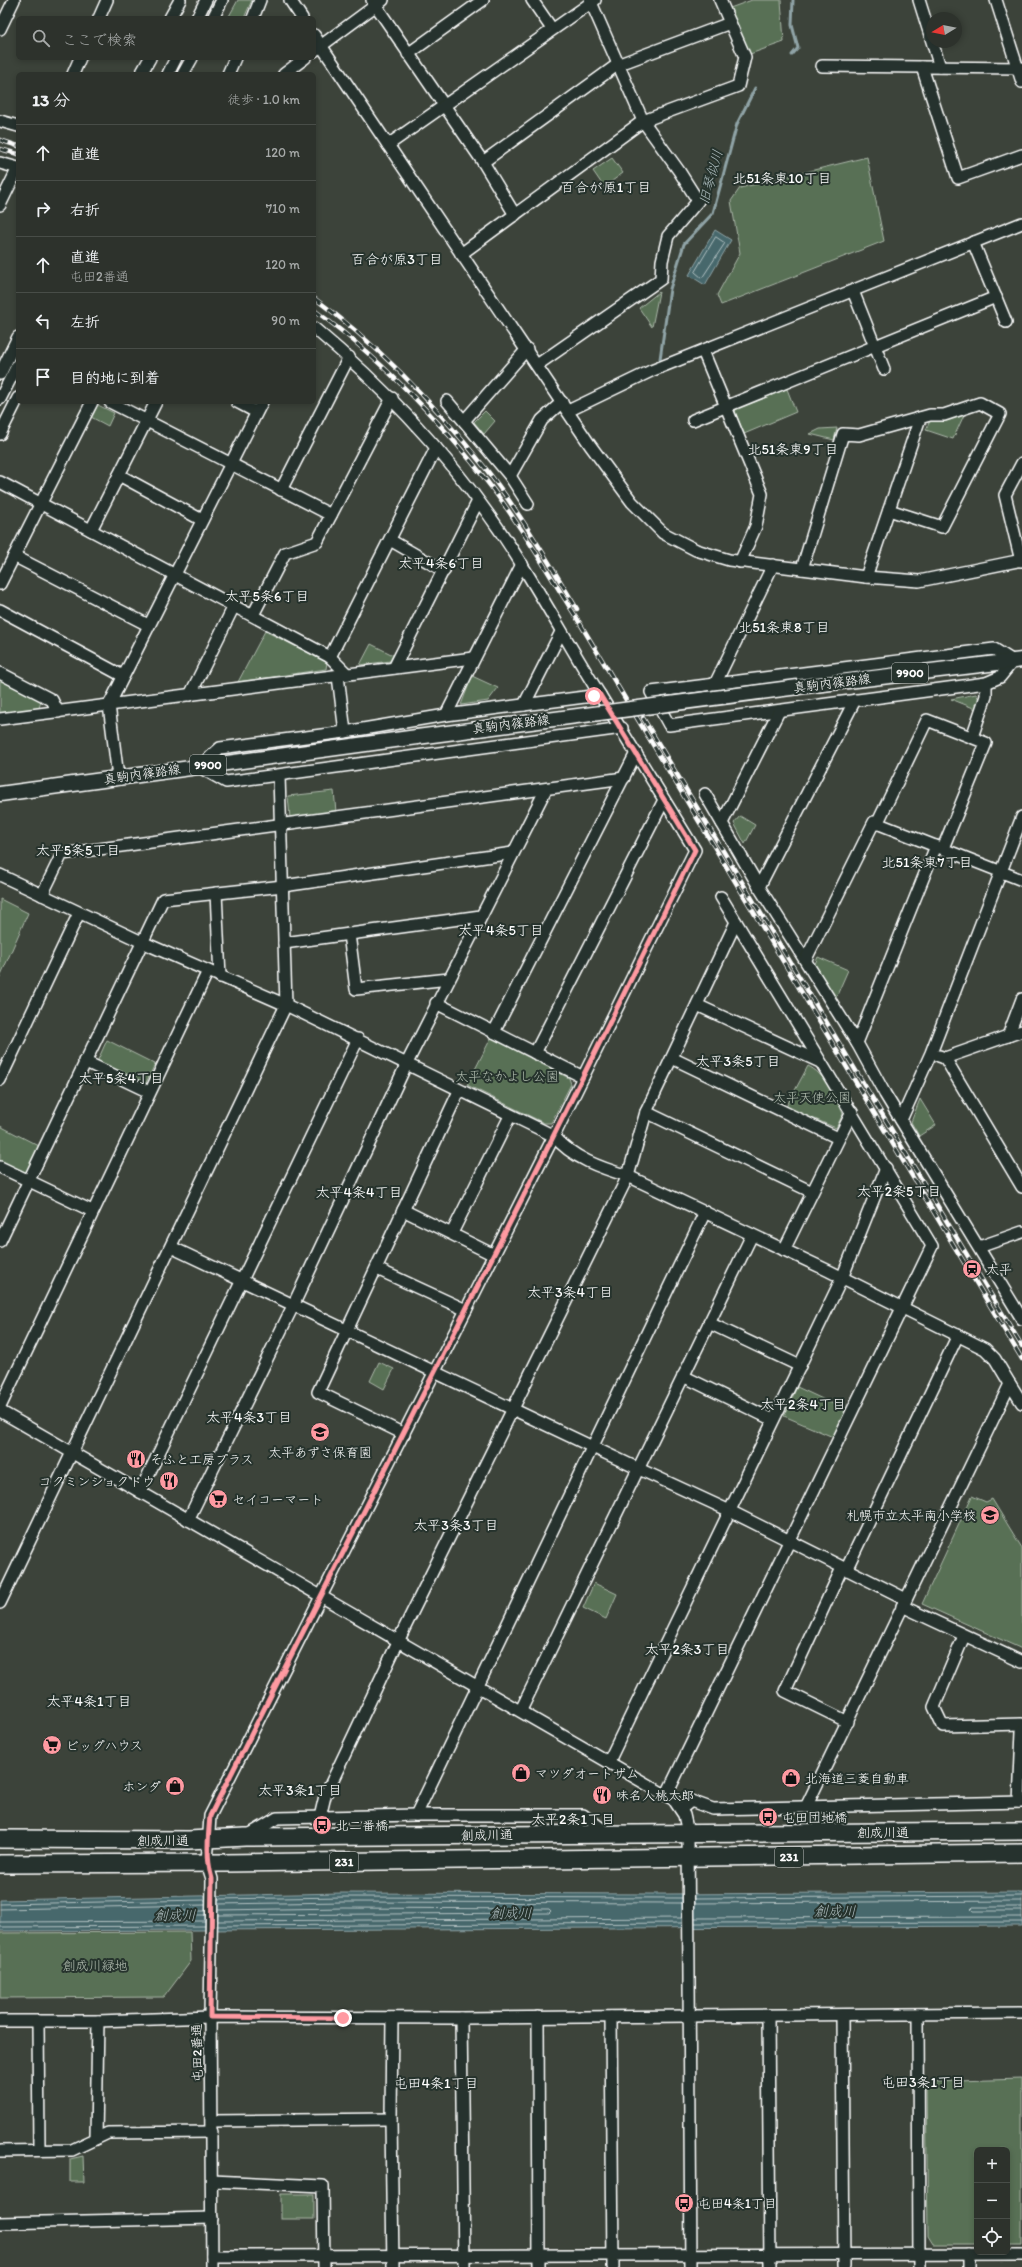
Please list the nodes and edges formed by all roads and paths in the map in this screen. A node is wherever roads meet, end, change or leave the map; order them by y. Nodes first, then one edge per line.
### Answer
1 (14, 0) edge
2 (107, 0) edge
3 (180, 0) edge
4 (206, 0) edge
5 (222, 0) edge
6 (260, 0) edge
7 (290, 0) edge
8 (483, 0) edge
9 (532, 0) edge
10 (720, 0) edge
11 (919, 0) edge
12 (996, 0) edge
13 (592, 1) edge
14 (377, 2) edge
15 (100, 16) edge
16 (171, 16) edge
17 (198, 16) edge
18 (214, 16) edge
19 (253, 16) edge
20 (301, 16) edge
21 (730, 23) junction
22 (0, 29) edge
23 (552, 29) junction
24 (318, 48) edge
25 (408, 54) junction
26 (79, 60) edge
27 (149, 60) edge
28 (175, 60) edge
29 (191, 60) edge
30 (234, 60) edge
31 (302, 60) edge
32 (617, 65) junction
33 (822, 66) dead end
34 (922, 66) junction
35 (940, 67) junction
36 (1020, 68) edge
37 (74, 72) edge
38 (142, 72) edge
39 (169, 72) edge
40 (184, 72) edge
41 (229, 72) edge
42 (287, 72) edge
43 (1022, 82) edge
44 (444, 106) junction
45 (0, 121) edge
46 (643, 121) junction
47 (16, 125) edge
48 (388, 145) junction
49 (1022, 155) edge
50 (483, 162) junction
51 (0, 163) edge
52 (16, 167) edge
53 (16, 172) edge
54 (0, 205) edge
55 (515, 215) junction
56 (1022, 223) edge
57 (973, 242) junction
58 (461, 254) junction
59 (853, 291) junction
60 (996, 297) junction
61 (1006, 322) dead end
62 (316, 330) edge
63 (16, 341) edge
64 (875, 346) junction
65 (527, 349) junction
66 (703, 350) junction
67 (349, 357) junction
68 (537, 365) junction
69 (16, 368) edge
70 (884, 369) dead end
71 (0, 374) edge
72 (392, 398) junction
73 (0, 399) edge
74 (448, 400) dead end
75 (16, 402) edge
76 (22, 404) edge
77 (91, 404) edge
78 (114, 404) edge
79 (155, 404) edge
80 (241, 404) edge
81 (261, 404) edge
82 (565, 407) junction
83 (726, 407) junction
84 (256, 412) junction
85 (920, 418) junction
86 (693, 420) dead end
87 (147, 421) junction
88 (464, 421) junction
89 (6, 423) junction
90 (0, 434) edge
91 (436, 448) junction
92 (1022, 463) edge
93 (230, 464) junction
94 (119, 475) junction
95 (510, 476) junction
96 (0, 482) edge
97 (281, 490) junction
98 (478, 501) junction
99 (40, 504) junction
100 (528, 504) dead end
101 (889, 510) junction
102 (331, 516) junction
103 (202, 520) junction
104 (91, 530) junction
105 (390, 540) junction
106 (14, 556) junction
107 (1021, 560) edge
108 (740, 562) junction
109 (522, 564) junction
110 (773, 565) junction
111 (802, 568) junction
112 (444, 570) junction
113 (174, 574) junction
114 (866, 577) junction
115 (0, 584) edge
116 (234, 606) junction
117 (0, 610) edge
118 (253, 615) junction
119 (148, 625) junction
120 (560, 632) junction
121 (330, 657) junction
122 (473, 658) junction
123 (1018, 661) edge
124 (394, 668) junction
125 (0, 673) edge
126 (343, 675) junction
127 (123, 676) junction
128 (986, 683) junction
129 (716, 684) junction
130 (190, 695) junction
131 (600, 695) junction
132 (855, 700) junction
133 (109, 705) junction
134 (524, 705) junction
135 (779, 711) junction
136 (58, 712) junction
137 (446, 715) junction
138 (0, 719) edge
139 (622, 728) junction
140 (345, 732) junction
141 (972, 737) junction
142 (636, 753) junction
143 (199, 766) junction
144 (279, 776) junction
145 (118, 777) junction
146 (624, 778) junction
147 (546, 789) junction
148 (0, 794) edge
149 (705, 794) dead end
150 (664, 800) junction
151 (1022, 818) edge
152 (281, 823) junction
153 (722, 823) junction
154 (877, 824) junction
155 (939, 847) junction
156 (513, 853) junction
157 (1001, 871) junction
158 (0, 875) edge
159 (1022, 880) edge
160 (283, 886) junction
161 (758, 887) junction
162 (216, 893) junction
163 (42, 895) junction
164 (721, 897) dead end
165 (79, 913) junction
166 (481, 916) junction
167 (736, 922) junction
168 (349, 934) junction
169 (142, 942) junction
170 (284, 943) junction
171 (806, 959) junction
172 (208, 971) junction
173 (220, 978) junction
174 (449, 979) junction
175 (1022, 999) edge
176 (436, 1003) junction
177 (286, 1005) junction
178 (697, 1005) junction
179 (1022, 1031) edge
180 (494, 1032) junction
181 (1008, 1036) junction
182 (358, 1039) junction
183 (857, 1043) junction
184 (535, 1053) junction
185 (931, 1053) junction
186 (672, 1058) junction
187 (945, 1058) junction
188 (84, 1062) junction
189 (820, 1062) junction
190 (407, 1063) junction
191 (583, 1077) junction
192 (0, 1080) edge
193 (459, 1091) junction
194 (149, 1092) junction
195 (646, 1112) junction
196 (852, 1112) junction
197 (510, 1116) junction
198 (901, 1120) junction
199 (554, 1136) junction
200 (838, 1138) junction
201 (0, 1167) edge
202 (886, 1168) junction
203 (628, 1176) junction
204 (28, 1181) junction
205 (1022, 1187) edge
206 (812, 1192) junction
207 (403, 1210) junction
208 (92, 1211) junction
209 (705, 1212) junction
210 (1022, 1232) edge
211 (452, 1233) junction
212 (752, 1235) junction
213 (0, 1240) edge
214 (171, 1247) junction
215 (979, 1247) junction
216 (784, 1250) junction
217 (494, 1255) junction
218 (376, 1269) junction
219 (842, 1278) junction
220 (241, 1280) junction
221 (293, 1304) junction
222 (901, 1307) junction
223 (466, 1310) junction
224 (1022, 1319) edge
225 (709, 1323) junction
226 (348, 1331) junction
227 (958, 1335) junction
228 (800, 1366) junction
229 (434, 1371) junction
230 (684, 1376) junction
231 (1010, 1384) junction
232 (1022, 1403) edge
233 (0, 1407) edge
234 (514, 1410) junction
235 (0, 1411) edge
236 (774, 1420) junction
237 (404, 1434) junction
238 (592, 1447) junction
239 (73, 1453) junction
240 (639, 1470) junction
241 (140, 1492) junction
242 (730, 1511) junction
243 (188, 1520) junction
244 (789, 1539) junction
245 (844, 1569) junction
246 (322, 1596) junction
247 (904, 1602) junction
248 (0, 1603) edge
249 (964, 1636) junction
250 (399, 1640) junction
251 (1022, 1662) edge
252 (478, 1686) junction
253 (520, 1710) junction
254 (848, 1722) junction
255 (1022, 1724) edge
256 (1022, 1731) edge
257 (609, 1761) junction
258 (667, 1794) junction
259 (1021, 1802) edge
260 (806, 1807) junction
261 (681, 1809) junction
262 (416, 1815) junction
263 (320, 1817) junction
264 (1022, 1831) edge
265 (609, 1834) junction
266 (688, 1834) junction
267 (245, 1837) junction
268 (208, 1838) junction
269 (0, 1839) edge
270 (1022, 1853) edge
271 (689, 1858) junction
272 (208, 1863) junction
273 (0, 1864) edge
274 (1022, 2012) edge
275 (842, 2014) junction
276 (918, 2014) junction
277 (768, 2015) junction
278 (690, 2016) junction
279 (210, 2017) junction
280 (611, 2017) junction
281 (392, 2018) junction
282 (462, 2018) junction
283 (538, 2018) junction
284 (0, 2021) edge
285 (38, 2021) junction
286 (98, 2021) junction
287 (391, 2119) junction
288 (212, 2127) junction
289 (96, 2138) junction
290 (39, 2150) junction
291 (0, 2151) edge
292 (212, 2180) junction
293 (212, 2218) junction
294 (0, 2223) edge
295 (613, 2254) junction
296 (691, 2254) junction
297 (770, 2254) junction
298 (844, 2254) junction
299 (920, 2254) junction
300 (968, 2254) junction
301 (1022, 2254) edge
302 (464, 2255) junction
303 (539, 2255) junction
304 (324, 2256) junction
305 (212, 2261) edge
306 (393, 2261) edge
307 (324, 2267) edge
308 (464, 2267) edge
309 (539, 2267) edge
310 (613, 2267) edge
311 (691, 2267) edge
312 (770, 2267) edge
313 (844, 2267) edge
314 (920, 2267) edge
315 (968, 2267) edge

1 - 22 street
2 - 15 street
3 - 16 street
4 - 17 street
5 - 18 street
6 - 19 street
7 - 20 street
8 - 25 street
9 - 23 street
10 - 21 street
11 - 35 street
12 - 36 street
13 - 23 street
13 - 32 street
14 - 24 street
14 - 25 street
21 - 32 street
21 - 46 street
23 - 44 street
24 - 48 street
25 - 44 street
26 - 37 street
27 - 38 street
28 - 39 street
29 - 40 street
30 - 41 street
31 - 42 street
32 - 46 street
32 - 50 street
33 - 34 street
34 - 35 street
34 - 49 street
35 - 36 street
36 - 43 street
44 - 48 street
44 - 50 street
45 - 47 street
46 - 55 street
46 - 68 street
48 - 58 street
50 - 55 street
51 - 52 street
53 - 54 street
55 - 58 street
56 - 57 street
57 - 59 street
57 - 60 street
58 - 65 street
59 - 64 street
59 - 66 street
60 - 61 street
60 - 64 street
62 - 67 street
63 - 71 street
64 - 70 street
64 - 83 street
65 - 68 street
65 - 88 street
66 - 82 street
66 - 83 street
67 - 72 street
67 - 97 street
68 - 82 street
69 - 73 street
72 - 91 street
72 - 102 street
74 - 88 street
75 - 89 street
76 - 89 street
77 - 99 street
78 - 87 street
79 - 87 street
80 - 84 street
81 - 84 street
82 - 95 street
82 - 108 street
83 - 86 street
83 - 108 street
84 - 93 street
85 - 101 street
85 - 101 street
85 - 111 street
87 - 93 street
87 - 94 street
88 - 95 street
89 - 90 street
91 - 98 street
91 - 105 street
92 - 107 street
93 - 97 street
93 - 103 street
94 - 103 street
94 - 104 street
95 - 100 street
96 - 99 street
97 - 102 street
98 - 109 street
98 - 112 street
99 - 104 street
99 - 106 street
101 - 114 street
102 - 118 street
103 - 113 street
104 - 113 street
105 - 112 street
105 - 121 street
106 - 115 street
106 - 119 street
107 - 114 street
108 - 110 street
109 - 120 street
109 - 122 street
110 - 111 street
110 - 129 street
111 - 114 street
112 - 124 street
113 - 116 street
113 - 119 street
116 - 118 street
116 - 130 street
117 - 127 street
118 - 121 street
119 - 127 street
120 - 131 street
120 - 134 street
121 - 126 street
122 - 124 street
122 - 137 street
123 - 128 street
123 - 129 street
123 - 143 main road, 真駒内篠路線 / 9900, bridge
124 - 126 street
125 - 136 street
126 - 130 street
126 - 140 street
127 - 133 street
128 - 132 street
128 - 141 street
129 - 135 street
130 - 133 street
131 - 134 street
131 - 139 street
132 - 135 street
132 - 161 street
133 - 136 street
133 - 145 street
134 - 137 street
135 - 153 street
136 - 138 street
137 - 140 street
139 - 142 street
139 - 144 street
140 - 143 street
141 - 154 street
141 - 155 street
142 - 146 street
142 - 150 street
143 - 144 street
143 - 145 main road, 真駒内篠路線 / 9900
144 - 152 street
145 - 148 main road, 真駒内篠路線 / 9900
146 - 147 street
146 - 180 street
147 - 152 street
147 - 156 street
149 - 153 street
150 - 184 street
150 - 191 street, 屯田2番通
151 - 157 street
152 - 160 street
152 - 163 street
153 - 161 street
154 - 155 street
154 - 171 street
155 - 157 street
155 - 183 street
156 - 160 street
156 - 166 street
157 - 159 street
157 - 185 street
158 - 163 street
160 - 162 street
160 - 170 street
161 - 171 street
162 - 169 street
162 - 173 street
163 - 165 street
164 - 167 street
165 - 169 street
165 - 192 street
166 - 168 street
166 - 174 street
167 - 178 street
167 - 189 street
168 - 170 street
168 - 174 street
169 - 172 street
169 - 188 street
170 - 177 street
171 - 183 street
172 - 173 street
172 - 194 street
173 - 177 street
174 - 176 street
175 - 181 street
176 - 180 street
176 - 190 street
177 - 182 street
177 - 214 street
178 - 186 street
178 - 189 street
179 - 181 street
180 - 184 street
181 - 187 street
182 - 190 street
182 - 220 street
183 - 198 street
184 - 191 street
185 - 187 street
185 - 198 street
186 - 195 street
186 - 200 street
187 - 205 street
188 - 194 street
188 - 204 street
189 - 196 street
190 - 193 street
190 - 221 street
191 - 199 street, 屯田2番通
193 - 197 street
193 - 207 street
194 - 208 street
195 - 203 street
195 - 206 street
196 - 200 street
196 - 202 street
197 - 199 street
197 - 211 street
198 - 215 street
199 - 203 street
199 - 217 street, 屯田2番通
200 - 206 street
201 - 204 street
202 - 219 street
202 - 222 street
203 - 209 street
203 - 234 street
204 - 208 street
204 - 213 street
206 - 216 street
207 - 211 street
207 - 218 street
208 - 233 street
209 - 212 street
209 - 238 street
210 - 215 street
211 - 217 street
212 - 216 street
212 - 225 street
214 - 220 street
214 - 239 street
215 - 224 street
216 - 219 street
217 - 223 street, 屯田2番通
218 - 223 street
218 - 226 street
219 - 222 street
219 - 228 street
220 - 221 street
220 - 241 street
221 - 226 street
221 - 243 street
222 - 227 street
222 - 244 street
223 - 229 street, 屯田2番通
225 - 228 street
225 - 230 street
226 - 229 street
226 - 237 street
227 - 231 street
227 - 245 street
228 - 236 street
229 - 234 street
229 - 237 street, 屯田2番通
230 - 236 street
230 - 240 street
231 - 232 street
231 - 247 street
234 - 238 street
234 - 250 street
235 - 239 street
236 - 242 street
237 - 246 street, 屯田2番通
238 - 240 street
238 - 252 street
239 - 241 street
239 - 248 street
240 - 242 street
240 - 253 street
241 - 243 street
242 - 244 street
242 - 257 street
243 - 246 street
244 - 245 street
244 - 258 street
245 - 247 street
245 - 254 street
246 - 250 street
246 - 268 street, 屯田2番通
247 - 249 street
247 - 254 street
249 - 251 street
249 - 255 street
250 - 252 street
250 - 263 street
252 - 253 street
252 - 262 street
253 - 257 street
254 - 260 street
256 - 259 street
257 - 258 street
258 - 261 street
259 - 260 street
260 - 261 street
261 - 266 street
262 - 263 street
262 - 265 street
263 - 267 street
264 - 266 highway, 創成川通 / 231
265 - 266 highway, 創成川通 / 231
265 - 267 highway, 創成川通 / 231
266 - 271 street
267 - 268 highway, 創成川通 / 231
268 - 269 highway, 創成川通 / 231
268 - 272 street, 屯田2番通
270 - 271 highway, 創成川通 / 231
271 - 272 highway, 創成川通 / 231
271 - 278 street
272 - 273 highway, 創成川通 / 231
272 - 279 street, 屯田2番通
274 - 276 street
275 - 276 street
275 - 277 street
275 - 298 street
276 - 299 street
277 - 278 street
277 - 297 street
278 - 280 street
278 - 296 street
279 - 281 street
279 - 286 street
279 - 288 street, 屯田2番通
280 - 283 street
280 - 295 street
281 - 282 street
281 - 287 street
282 - 283 street
282 - 302 street
283 - 303 street
284 - 285 street
285 - 286 street
285 - 290 street
286 - 289 street
287 - 288 street
287 - 306 street
288 - 289 street
288 - 292 street, 屯田2番通
289 - 290 street
290 - 291 street
292 - 293 street, 屯田2番通
292 - 304 street
293 - 294 street
293 - 305 street, 屯田2番通
295 - 296 street
295 - 303 street
295 - 310 street
296 - 297 street
296 - 311 street
297 - 298 street
297 - 312 street
298 - 299 street
298 - 313 street
299 - 300 street
299 - 314 street
300 - 301 street
300 - 315 street
302 - 303 street
302 - 306 street
302 - 308 street
303 - 309 street
304 - 305 street
304 - 306 street
304 - 307 street

